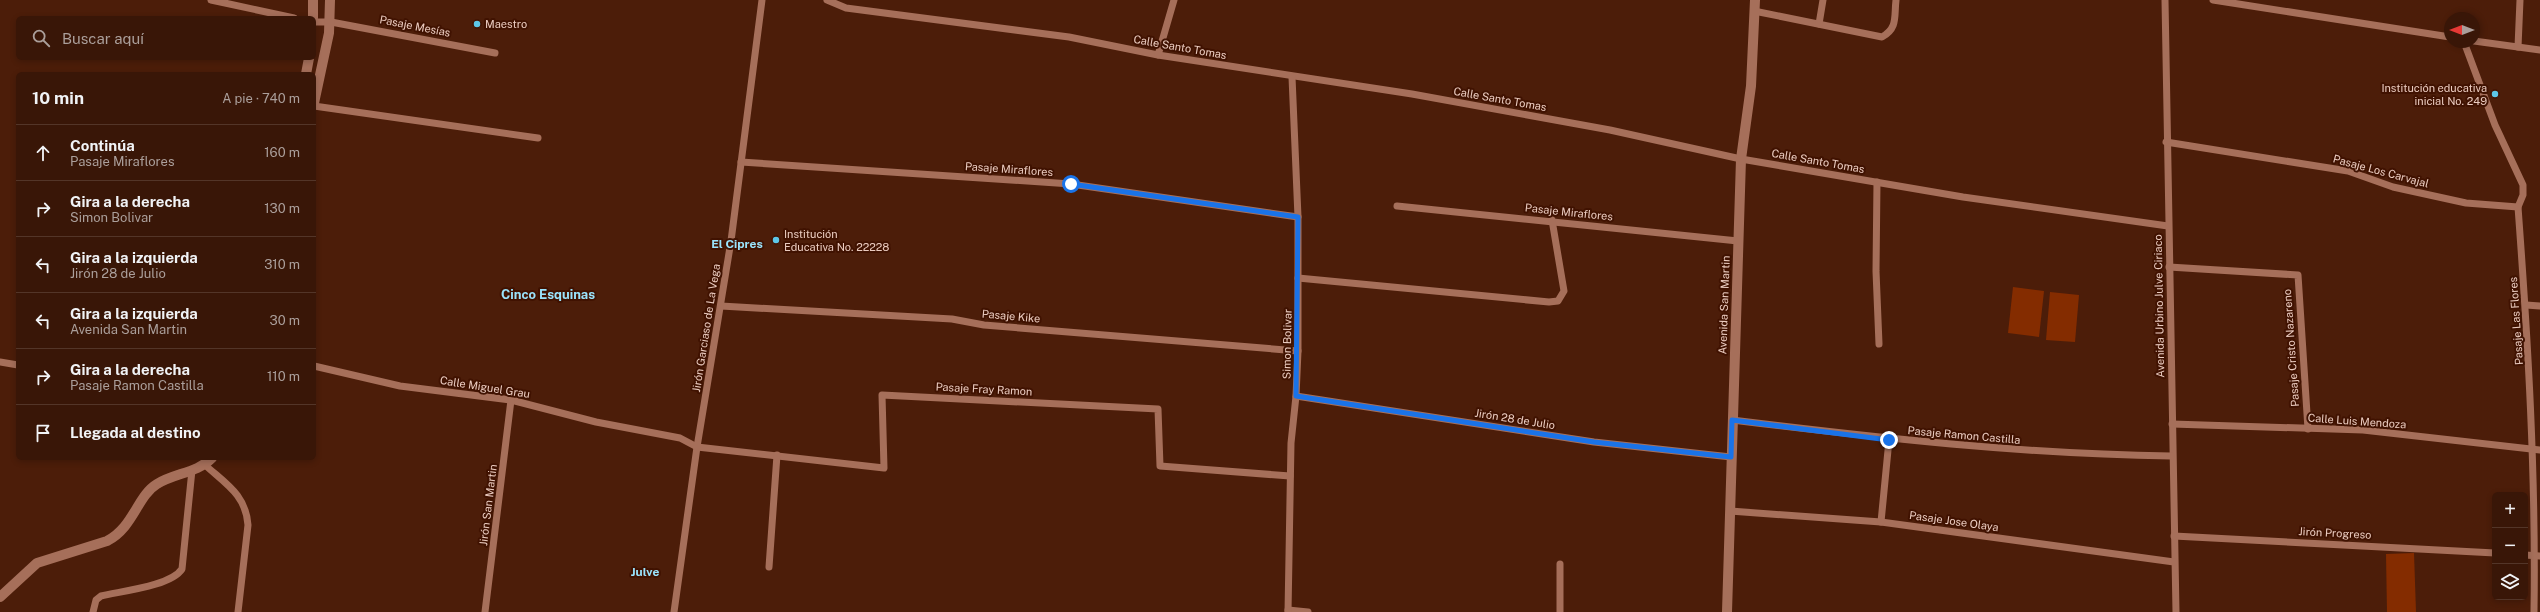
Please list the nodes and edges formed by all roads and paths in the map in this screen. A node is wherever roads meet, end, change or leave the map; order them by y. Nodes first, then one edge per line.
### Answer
1 (211, 0) edge
2 (313, 0) edge
3 (330, 0) edge
4 (762, 0) edge
5 (827, 0) edge
6 (1174, 0) edge
7 (1755, 0) edge
8 (1823, 0) edge
9 (1896, 0) edge
10 (2165, 0) edge
11 (2212, 0) edge
12 (2520, 0) edge
13 (1754, 11) junction
14 (285, 16) edge
15 (313, 16) edge
16 (316, 22) edge
17 (331, 22) junction
18 (1819, 24) junction
19 (2444, 36) edge
20 (2480, 42) edge
21 (2518, 47) junction
22 (2466, 48) edge
23 (2540, 50) edge
24 (495, 52) dead end
25 (1158, 55) junction
26 (308, 60) edge
27 (306, 72) edge
28 (1292, 77) junction
29 (316, 93) edge
30 (316, 106) edge
31 (538, 138) dead end
32 (2166, 142) junction
33 (1741, 159) junction
34 (741, 162) junction
35 (1877, 182) junction
36 (1397, 206) dead end
37 (2518, 207) junction
38 (1298, 217) junction
39 (1552, 220) junction
40 (2168, 226) junction
41 (1738, 241) junction
42 (2169, 267) junction
43 (1298, 278) junction
44 (2526, 305) junction
45 (721, 306) junction
46 (2540, 306) edge
47 (1879, 344) dead end
48 (1298, 351) junction
49 (0, 362) edge
50 (16, 365) edge
51 (316, 366) edge
52 (1296, 396) junction
53 (511, 400) junction
54 (1732, 420) junction
55 (2172, 424) junction
56 (2308, 428) junction
57 (1889, 440) junction
58 (697, 447) junction
59 (2537, 450) edge
60 (777, 456) junction
61 (2171, 456) junction
62 (1731, 457) junction
63 (208, 462) edge
64 (192, 470) junction
65 (1290, 476) junction
66 (1730, 511) junction
67 (1881, 522) junction
68 (2174, 536) junction
69 (2492, 553) edge
70 (2537, 556) edge
71 (2174, 562) junction
72 (1560, 564) dead end
73 (769, 568) dead end
74 (0, 597) edge
75 (1288, 611) edge
76 (93, 612) edge
77 (238, 612) edge
78 (485, 612) edge
79 (674, 612) edge
80 (1308, 612) edge
81 (1560, 612) edge
82 (1727, 612) edge
83 (2176, 612) edge
84 (2534, 612) edge

1 - 14 street
2 - 15 street
3 - 17 street
4 - 34 street, Jirón Garciaso de La Vega
5 - 25 street, Calle Santo Tomas
6 - 25 street
7 - 13 street, Avenida San Martin
8 - 18 street
9 - 18 street
10 - 32 street, Avenida Urbino Julve Ciriaco
11 - 19 street
12 - 21 street
13 - 18 street
13 - 33 street, Avenida San Martin
16 - 17 street, Pasaje Mesías
17 - 24 street, Pasaje Mesías
17 - 29 street
20 - 21 street
21 - 23 street
22 - 37 street, Pasaje Las Flores
25 - 28 street, Calle Santo Tomas
26 - 27 street
28 - 33 street, Calle Santo Tomas
28 - 38 street, Simon Bolivar
30 - 31 street
32 - 37 street, Pasaje Los Carvajal
32 - 40 street, Avenida Urbino Julve Ciriaco
33 - 35 street, Calle Santo Tomas
33 - 41 street, Avenida San Martin
34 - 38 street, Pasaje Miraflores
34 - 45 street, Jirón Garciaso de La Vega
35 - 40 street, Calle Santo Tomas
35 - 47 street
36 - 39 street, Pasaje Miraflores
37 - 44 street, Pasaje Las Flores
38 - 43 street, Simon Bolivar
39 - 41 street, Pasaje Miraflores
39 - 43 street
40 - 42 street, Avenida Urbino Julve Ciriaco
41 - 54 street, Avenida San Martin
42 - 55 street, Avenida Urbino Julve Ciriaco
42 - 56 street, Pasaje Cristo Nazareno
43 - 48 street, Simon Bolivar
44 - 46 street
44 - 59 street, Pasaje Las Flores
45 - 48 street, Pasaje Kike
45 - 58 street, Jirón Garciaso de La Vega
48 - 52 street, Simon Bolivar
49 - 50 street
51 - 53 street, Calle Miguel Grau
52 - 62 street, Jirón 28 de Julio
52 - 65 street, Simon Bolivar
53 - 58 street, Calle Miguel Grau
53 - 78 street, Jirón San Martin
54 - 57 street, Pasaje Ramon Castilla
54 - 62 street, Avenida San Martin
55 - 56 street, Calle Luis Mendoza
55 - 61 street, Avenida Urbino Julve Ciriaco
56 - 59 street, Calle Luis Mendoza
57 - 61 street, Pasaje Ramon Castilla
57 - 67 street
58 - 60 street, Pasaje Fray Ramon
58 - 79 street, Jirón Garciaso de La Vega
59 - 70 street, Pasaje Las Flores
60 - 65 street, Pasaje Fray Ramon
60 - 73 street
61 - 68 street, Avenida Urbino Julve Ciriaco
62 - 66 street, Avenida San Martin
63 - 64 street
63 - 77 street
64 - 74 street
64 - 76 street
65 - 75 street, Simon Bolivar
66 - 67 street, Pasaje Jose Olaya
66 - 82 street, Avenida San Martin
67 - 71 street, Pasaje Jose Olaya
68 - 69 street, Jirón Progreso
68 - 71 street, Avenida Urbino Julve Ciriaco
70 - 84 street, Pasaje Las Flores
71 - 83 street, Avenida Urbino Julve Ciriaco
72 - 81 street
75 - 80 street

